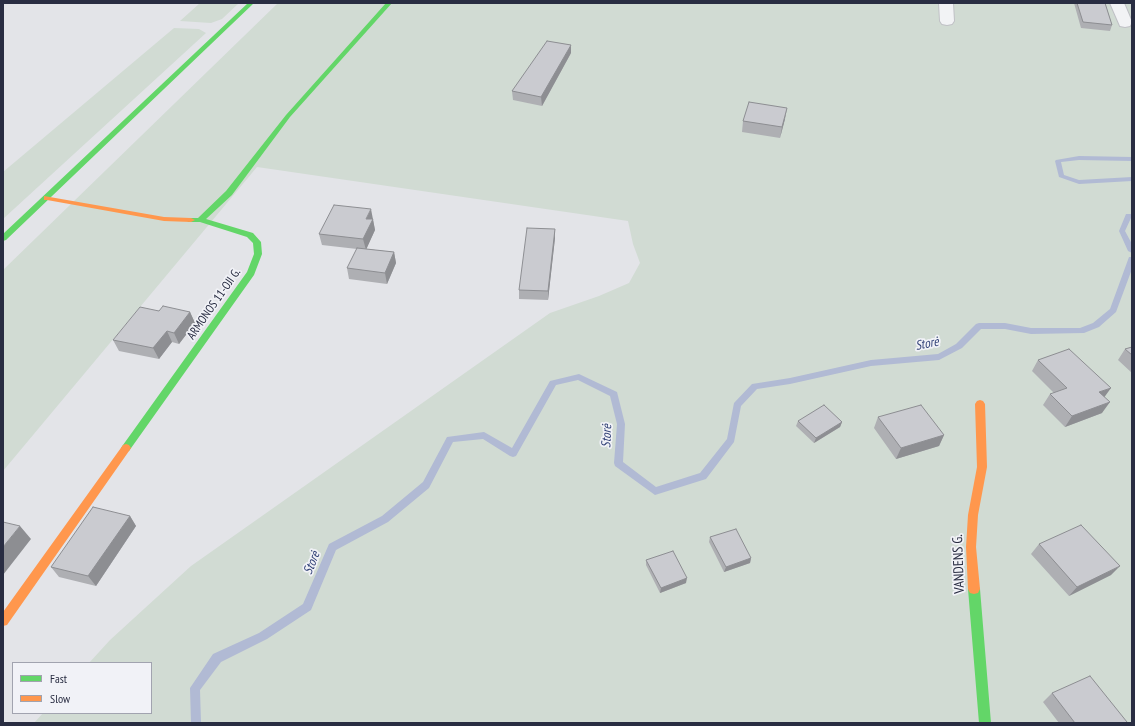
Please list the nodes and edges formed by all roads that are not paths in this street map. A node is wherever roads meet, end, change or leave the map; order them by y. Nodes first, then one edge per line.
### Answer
1 (252, 3) edge
2 (389, 3) edge
3 (946, 3) edge
4 (1117, 3) edge
5 (947, 21) dead end
6 (1126, 23) dead end
7 (47, 198) junction
8 (200, 220) junction
9 (3, 238) edge
10 (980, 404) dead end
11 (3, 622) edge
12 (985, 723) edge

1 - 7 street
2 - 8 street
3 - 5 street
4 - 6 street
7 - 8 street, ARMONOS 11-OJI G.
7 - 9 street
8 - 11 street, ARMONOS 11-OJI G.
10 - 12 street, VANDENS G.

